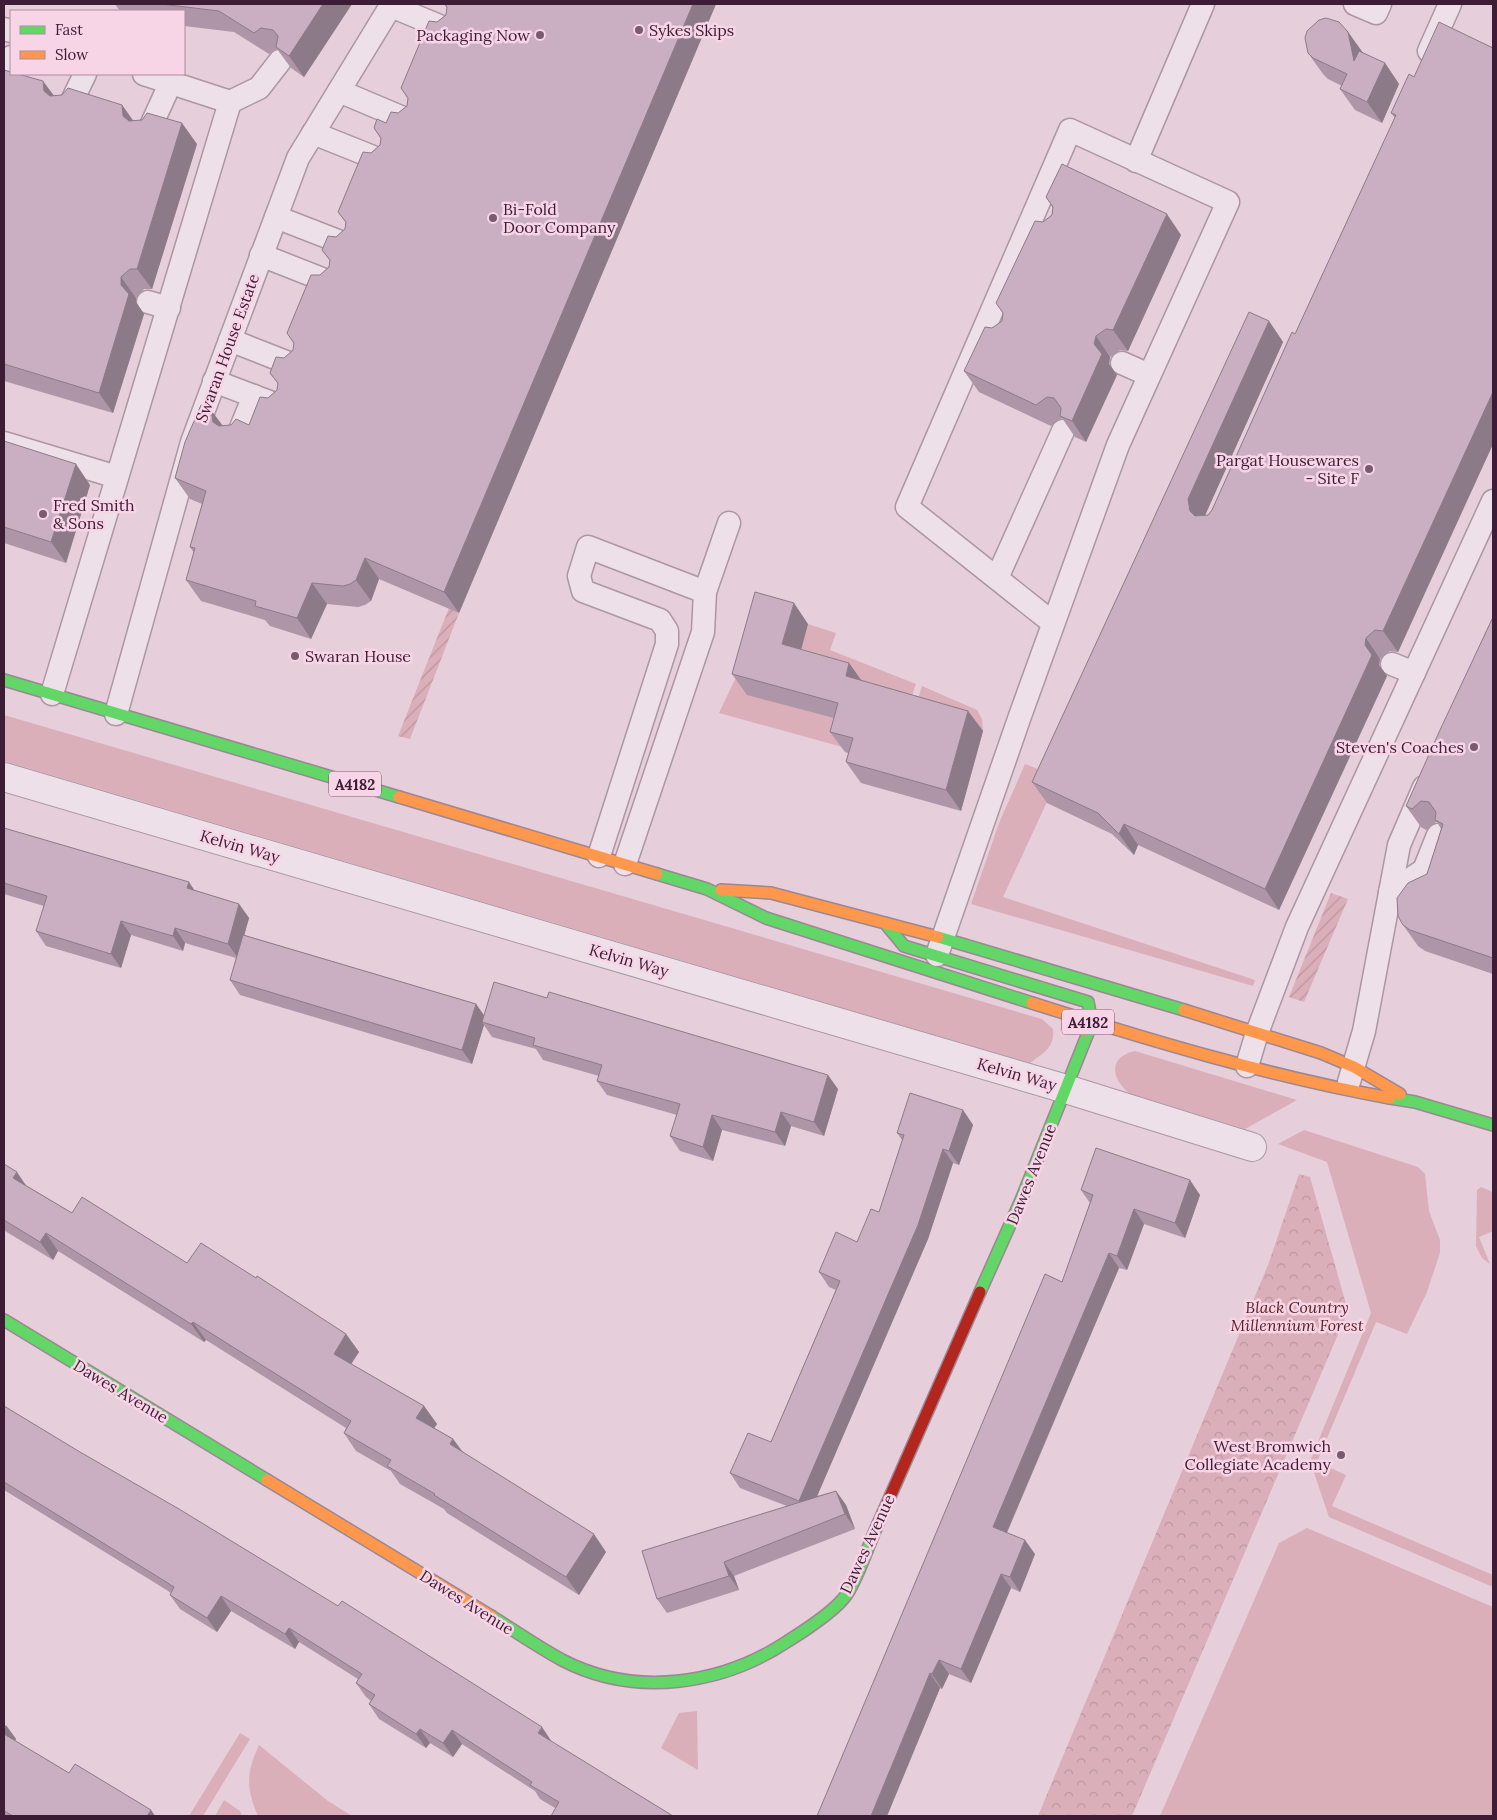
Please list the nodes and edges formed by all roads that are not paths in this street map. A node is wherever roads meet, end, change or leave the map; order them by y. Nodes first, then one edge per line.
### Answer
1 (1203, 4) edge
2 (1355, 4) edge
3 (1380, 4) edge
4 (1450, 4) edge
5 (391, 5) edge
6 (449, 30) edge
7 (10, 59) edge
8 (280, 61) edge
9 (1422, 67) edge
10 (4, 73) edge
11 (85, 75) edge
12 (147, 75) edge
13 (171, 82) junction
14 (339, 91) junction
15 (230, 102) junction
16 (70, 105) edge
17 (410, 121) edge
18 (149, 130) edge
19 (313, 133) junction
20 (383, 161) edge
21 (1136, 161) junction
22 (276, 217) junction
23 (348, 245) edge
24 (261, 255) junction
25 (332, 283) edge
26 (230, 340) junction
27 (1122, 363) dead end
28 (296, 366) edge
29 (1150, 375) junction
30 (214, 381) junction
31 (254, 396) junction
32 (280, 406) edge
33 (1063, 431) edge
34 (238, 435) edge
35 (4, 443) edge
36 (117, 477) junction
37 (1493, 502) edge
38 (729, 523) dead end
39 (997, 578) junction
40 (705, 592) junction
41 (1053, 623) junction
42 (1392, 664) dead end
43 (1414, 673) junction
44 (4, 680) edge
45 (52, 694) junction
46 (116, 714) junction
47 (1432, 768) edge
48 (4, 777) edge
49 (1438, 835) edge
50 (599, 856) junction
51 (625, 864) junction
52 (707, 889) junction
53 (1390, 892) junction
54 (885, 923) junction
55 (937, 955) junction
56 (1092, 1023) junction
57 (1257, 1033) junction
58 (1247, 1066) junction
59 (1354, 1067) junction
60 (1066, 1088) junction
61 (1346, 1090) junction
62 (1415, 1102) junction
63 (1493, 1125) edge
64 (1252, 1148) dead end
65 (4, 1320) edge

1 - 21 lane
2 - 3 lane
4 - 9 lane
5 - 6 lane
5 - 14 lane, Swaran House Estate
7 - 10 lane
8 - 15 lane
11 - 16 lane
12 - 13 lane
13 - 15 lane
13 - 18 lane
14 - 17 lane
14 - 19 lane, Swaran House Estate
15 - 36 lane
19 - 20 lane
19 - 22 lane, Swaran House Estate
21 - 29 lane
21 - 39 lane
22 - 23 lane
22 - 24 lane, Swaran House Estate
24 - 25 lane
24 - 26 lane, Swaran House Estate
26 - 28 lane
26 - 30 lane, Swaran House Estate
27 - 29 lane
29 - 41 lane
30 - 31 lane
30 - 46 lane, Swaran House Estate
31 - 32 lane
31 - 34 lane
33 - 39 lane
35 - 36 lane
36 - 45 lane
37 - 43 lane
38 - 40 lane
39 - 41 lane
40 - 50 lane
40 - 51 lane
41 - 55 lane
42 - 43 lane
43 - 57 lane
44 - 45 main road, A4182
45 - 46 main road, A4182
46 - 50 main road, A4182
47 - 53 lane
48 - 60 street, Kelvin Way
49 - 53 lane
50 - 51 main road, A4182
51 - 52 main road, A4182
52 - 54 main road, A4182
52 - 55 main road, A4182
53 - 59 lane
54 - 55 main road, A4182
54 - 55 main road
55 - 56 main road, A4182
55 - 56 main road
55 - 57 main road, A4182
56 - 58 main road, A4182
56 - 60 main road, Dawes Avenue
57 - 58 lane
57 - 59 main road, A4182
58 - 61 main road, A4182
59 - 61 lane
59 - 62 main road, A4182
60 - 64 street, Kelvin Way
60 - 65 main road, Dawes Avenue
61 - 62 main road, A4182
62 - 63 main road, A4182

